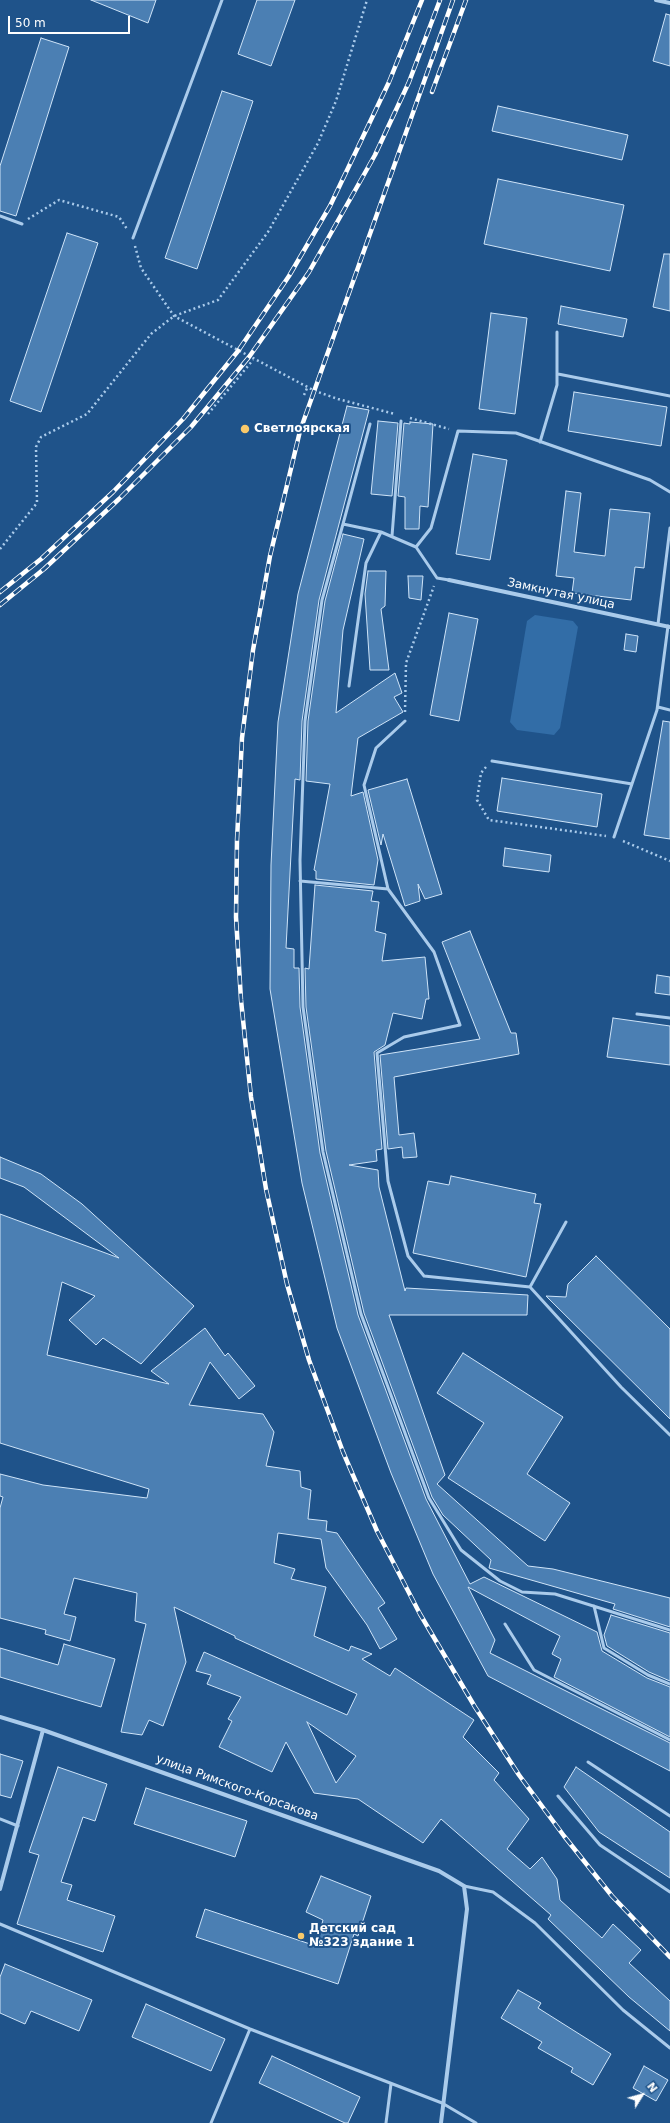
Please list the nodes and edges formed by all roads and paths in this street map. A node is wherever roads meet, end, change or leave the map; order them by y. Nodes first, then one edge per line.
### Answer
1 (222, 0) edge
2 (367, 0) edge
3 (656, 0) edge
4 (670, 3) edge
5 (0, 216) edge
6 (22, 224) joint
7 (133, 238) junction
8 (174, 316) junction
9 (557, 332) dead end
10 (254, 360) junction
11 (558, 374) junction
12 (308, 386) junction
13 (304, 395) dead end
14 (670, 396) edge
15 (208, 414) dead end
16 (398, 415) dead end
17 (405, 417) dead end
18 (401, 421) dead end
19 (370, 424) dead end
20 (458, 431) junction
21 (540, 442) junction
22 (670, 492) edge
23 (343, 524) junction
24 (670, 528) edge
25 (381, 532) junction
26 (670, 535) edge
27 (392, 536) junction
28 (416, 547) junction
29 (0, 549) edge
30 (437, 578) junction
31 (449, 580) joint
32 (658, 624) junction
33 (669, 626) edge
34 (350, 686) dead end
35 (658, 707) junction
36 (670, 710) edge
37 (405, 721) joint
38 (492, 761) joint
39 (632, 784) junction
40 (614, 837) junction
41 (670, 861) edge
42 (300, 882) junction
43 (388, 889) junction
44 (637, 1014) dead end
45 (670, 1018) edge
46 (566, 1222) dead end
47 (530, 1287) junction
48 (670, 1435) edge
49 (594, 1606) junction
50 (505, 1624) dead end
51 (670, 1630) edge
52 (670, 1684) edge
53 (0, 1717) edge
54 (43, 1730) junction
55 (670, 1740) edge
56 (588, 1762) dead end
57 (558, 1796) dead end
58 (670, 1816) edge
59 (0, 1819) edge
60 (18, 1826) junction
61 (464, 1886) junction
62 (0, 1889) edge
63 (670, 1892) edge
64 (0, 1924) edge
65 (250, 2029) junction
66 (670, 2048) edge
67 (391, 2084) junction
68 (442, 2103) junction
69 (211, 2123) edge
70 (386, 2123) edge
71 (441, 2123) edge
72 (476, 2123) edge

1 - 7 lane
2 - 8 path
3 - 4 street
5 - 6 lane
6 - 7 path
7 - 8 path
8 - 10 path
8 - 29 path
9 - 11 lane
10 - 12 path
10 - 15 path
11 - 14 lane
11 - 21 lane
12 - 13 path
12 - 16 path
17 - 20 path
18 - 27 lane
19 - 23 lane
20 - 21 lane
20 - 28 lane
21 - 22 lane
23 - 25 lane
23 - 42 lane
24 - 26 lane
25 - 27 lane
25 - 34 lane
26 - 32 lane
27 - 28 lane
28 - 30 lane
30 - 31 lane
30 - 37 path
31 - 32 street, Замкнутая улица
32 - 33 street, Замкнутая улица
33 - 35 lane
35 - 36 lane
35 - 39 lane
37 - 43 lane
38 - 39 lane
38 - 40 path
39 - 40 lane
40 - 41 path
42 - 43 lane
42 - 49 lane
43 - 47 lane
44 - 45 lane
46 - 47 lane
47 - 48 lane
49 - 51 lane
49 - 52 lane
50 - 55 lane
53 - 54 street, улица Римского-Корсакова
54 - 60 street
54 - 61 street, улица Римского-Корсакова
56 - 58 lane
57 - 63 lane
59 - 60 lane
60 - 62 street
61 - 66 lane
61 - 68 street
64 - 65 lane
65 - 67 lane
65 - 69 lane
67 - 68 lane
67 - 70 lane
68 - 71 street
68 - 72 lane

